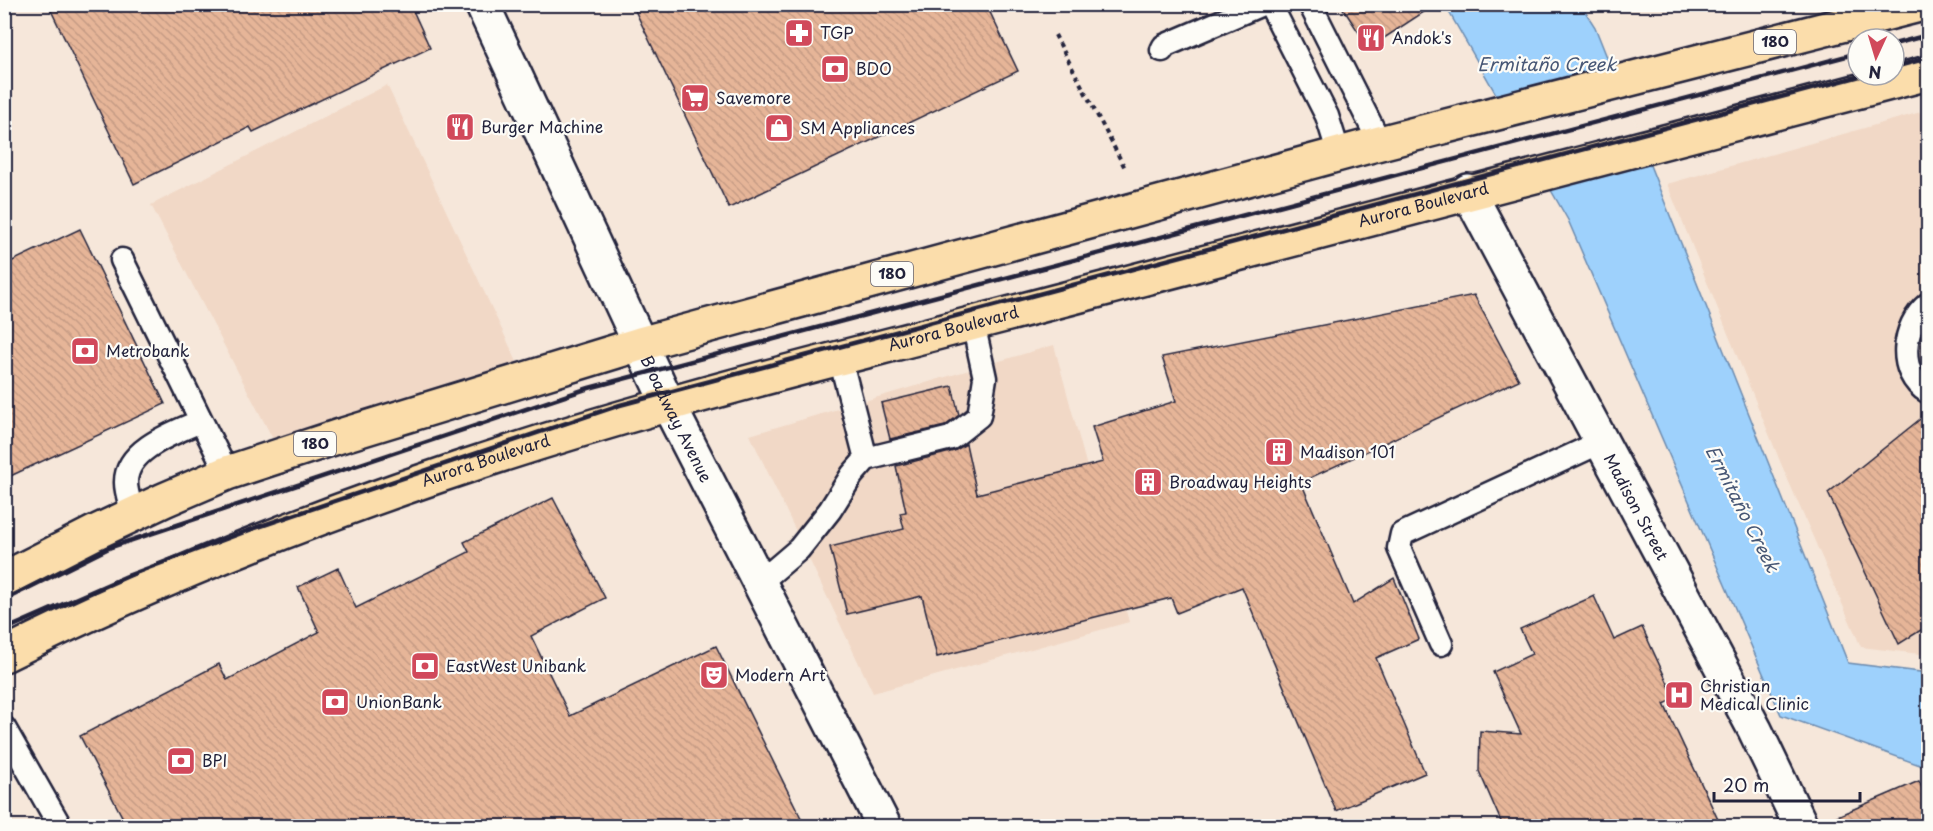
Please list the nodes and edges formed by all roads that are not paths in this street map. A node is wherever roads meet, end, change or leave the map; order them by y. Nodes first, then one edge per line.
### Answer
1 (482, 4) edge
2 (1262, 4) edge
3 (1269, 4) edge
4 (1310, 4) edge
5 (1923, 4) edge
6 (1162, 50) dead end
7 (1929, 73) edge
8 (1380, 143) junction
9 (1340, 154) junction
10 (1468, 191) junction
11 (122, 260) dead end
12 (1929, 304) edge
13 (973, 323) junction
14 (640, 344) junction
15 (840, 358) junction
16 (1929, 392) edge
17 (668, 404) junction
18 (201, 421) junction
19 (1601, 442) junction
20 (866, 459) junction
21 (227, 473) junction
22 (133, 514) junction
23 (4, 579) edge
24 (759, 583) junction
25 (1442, 644) dead end
26 (4, 656) edge
27 (4, 728) edge
28 (60, 826) edge
29 (884, 826) edge
30 (1801, 826) edge

1 - 14 street, Broadway Avenue
2 - 6 lane
3 - 9 lane
4 - 8 lane
5 - 8 main road, 180
7 - 10 main road, Aurora Boulevard
8 - 9 main road, 180
9 - 14 main road, 180
10 - 13 main road, Aurora Boulevard
10 - 19 street, Madison Street
11 - 18 lane
12 - 16 lane
13 - 15 main road, Aurora Boulevard
13 - 20 lane
14 - 17 street, Broadway Avenue
14 - 21 main road, 180
15 - 17 main road, Aurora Boulevard
15 - 20 lane
17 - 24 street, Broadway Avenue
17 - 26 main road, Aurora Boulevard
18 - 21 lane
18 - 22 lane
19 - 25 lane
19 - 30 street, Madison Street
20 - 24 lane
21 - 22 main road, 180
22 - 23 main road, 180
24 - 29 street, Broadway Avenue
27 - 28 lane

